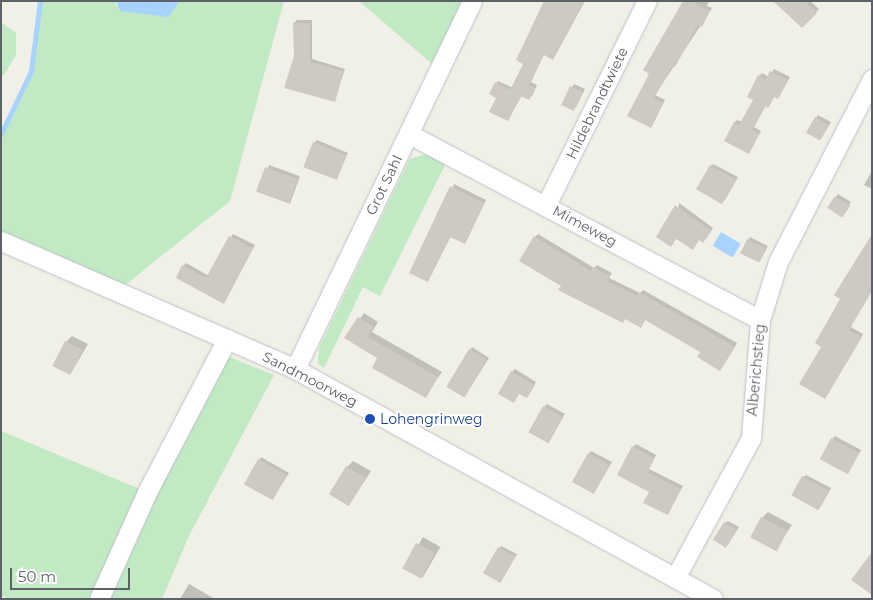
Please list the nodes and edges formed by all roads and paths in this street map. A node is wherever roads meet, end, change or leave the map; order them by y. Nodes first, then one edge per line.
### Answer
1 (472, 1) edge
2 (647, 1) edge
3 (872, 79) edge
4 (410, 134) junction
5 (546, 205) junction
6 (1, 241) edge
7 (760, 320) junction
8 (227, 339) junction
9 (295, 369) junction
10 (675, 578) junction
11 (99, 599) edge
12 (713, 599) edge

1 - 4 street, Grot Sahl
2 - 5 street, Hildebrandtwiete
3 - 7 street, Alberichstieg
4 - 5 street, Mimeweg
4 - 9 street, Grot Sahl
5 - 7 street, Mimeweg
6 - 8 street, Sandmoorweg
7 - 10 street, Alberichstieg
8 - 9 street, Sandmoorweg
8 - 11 street
9 - 10 street, Sandmoorweg
10 - 12 street, Sandmoorweg

